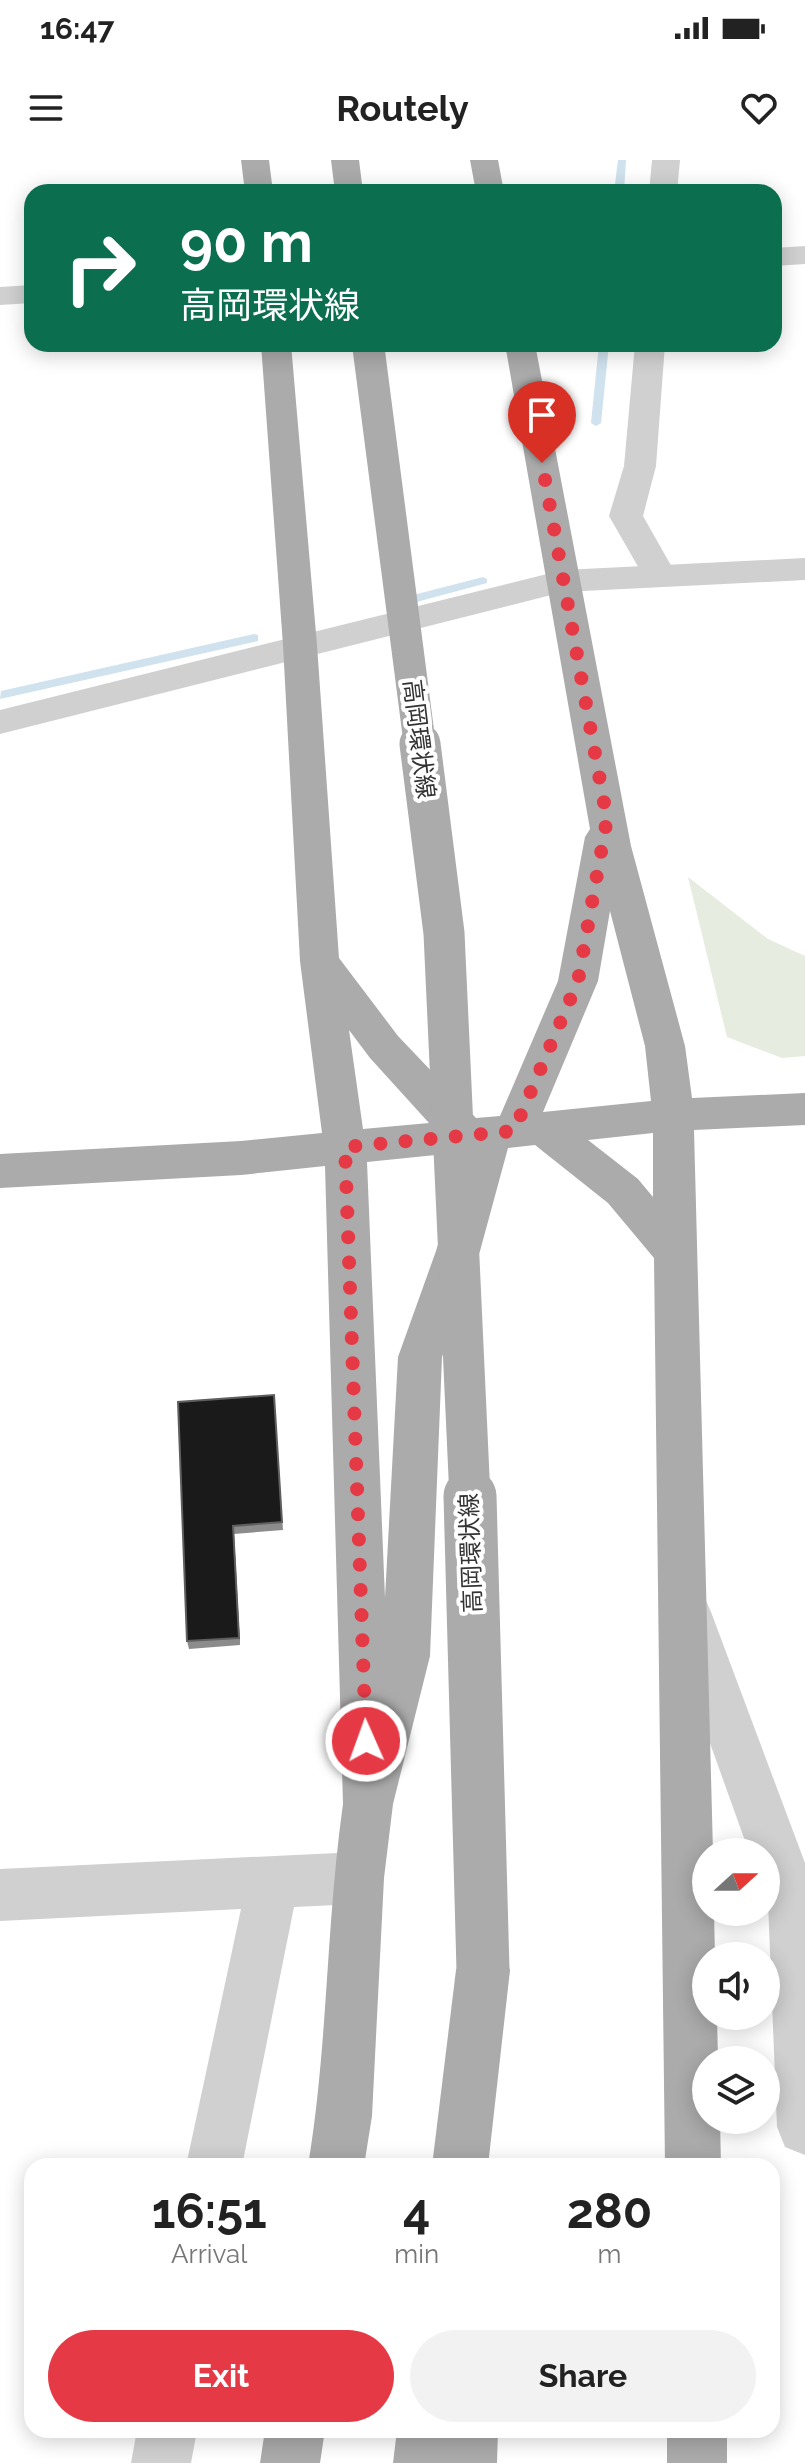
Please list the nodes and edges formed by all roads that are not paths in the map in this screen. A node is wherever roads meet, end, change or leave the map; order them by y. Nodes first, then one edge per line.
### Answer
1 (255, 160) edge
2 (345, 160) edge
3 (484, 160) edge
4 (666, 160) edge
5 (258, 184) edge
6 (348, 184) edge
7 (488, 184) edge
8 (664, 184) edge
9 (805, 255) edge
10 (782, 256) edge
11 (24, 294) edge
12 (0, 296) edge
13 (277, 352) edge
14 (369, 352) edge
15 (521, 352) edge
16 (649, 352) edge
17 (805, 569) edge
18 (660, 576) junction
19 (563, 581) junction
20 (300, 645) junction
21 (0, 722) edge
22 (607, 819) junction
23 (320, 961) junction
24 (805, 1109) edge
25 (673, 1115) junction
26 (504, 1131) junction
27 (345, 1147) junction
28 (0, 1171) edge
29 (675, 1252) junction
30 (680, 1594) junction
31 (368, 1804) junction
32 (694, 1838) edge
33 (358, 1878) junction
34 (271, 1882) junction
35 (0, 1895) edge
36 (788, 1902) edge
37 (698, 1926) edge
38 (483, 1970) junction
39 (805, 2127) edge
40 (216, 2158) edge
41 (337, 2158) edge
42 (461, 2158) edge
43 (477, 2158) edge
44 (693, 2158) edge
45 (166, 2438) edge
46 (294, 2438) edge
47 (426, 2438) edge
48 (468, 2438) edge
49 (697, 2438) edge
50 (161, 2463) edge
51 (290, 2463) edge
52 (423, 2463) edge
53 (467, 2463) edge
54 (697, 2463) edge

1 - 5 main road
2 - 6 main road
3 - 7 main road
4 - 8 street
9 - 10 street
11 - 12 street
13 - 20 main road
14 - 38 main road, 高岡環状線, bridge
15 - 19 main road
16 - 18 street
17 - 18 street
18 - 19 street
19 - 20 street
19 - 22 main road
20 - 21 street
20 - 23 main road
22 - 25 main road
22 - 26 main road
23 - 26 main road
23 - 27 main road
24 - 25 main road
25 - 26 main road
25 - 29 main road
26 - 27 main road
26 - 29 main road
26 - 31 main road
27 - 28 main road
27 - 31 main road
29 - 30 main road
30 - 32 main road
30 - 36 street
31 - 33 main road
33 - 34 street
33 - 41 main road
34 - 35 street
34 - 40 street
36 - 39 street
37 - 44 main road
38 - 42 main road, 高岡環状線
38 - 43 main road, 高岡環状線
45 - 50 street
46 - 51 main road
47 - 52 main road
48 - 53 main road
49 - 54 main road

